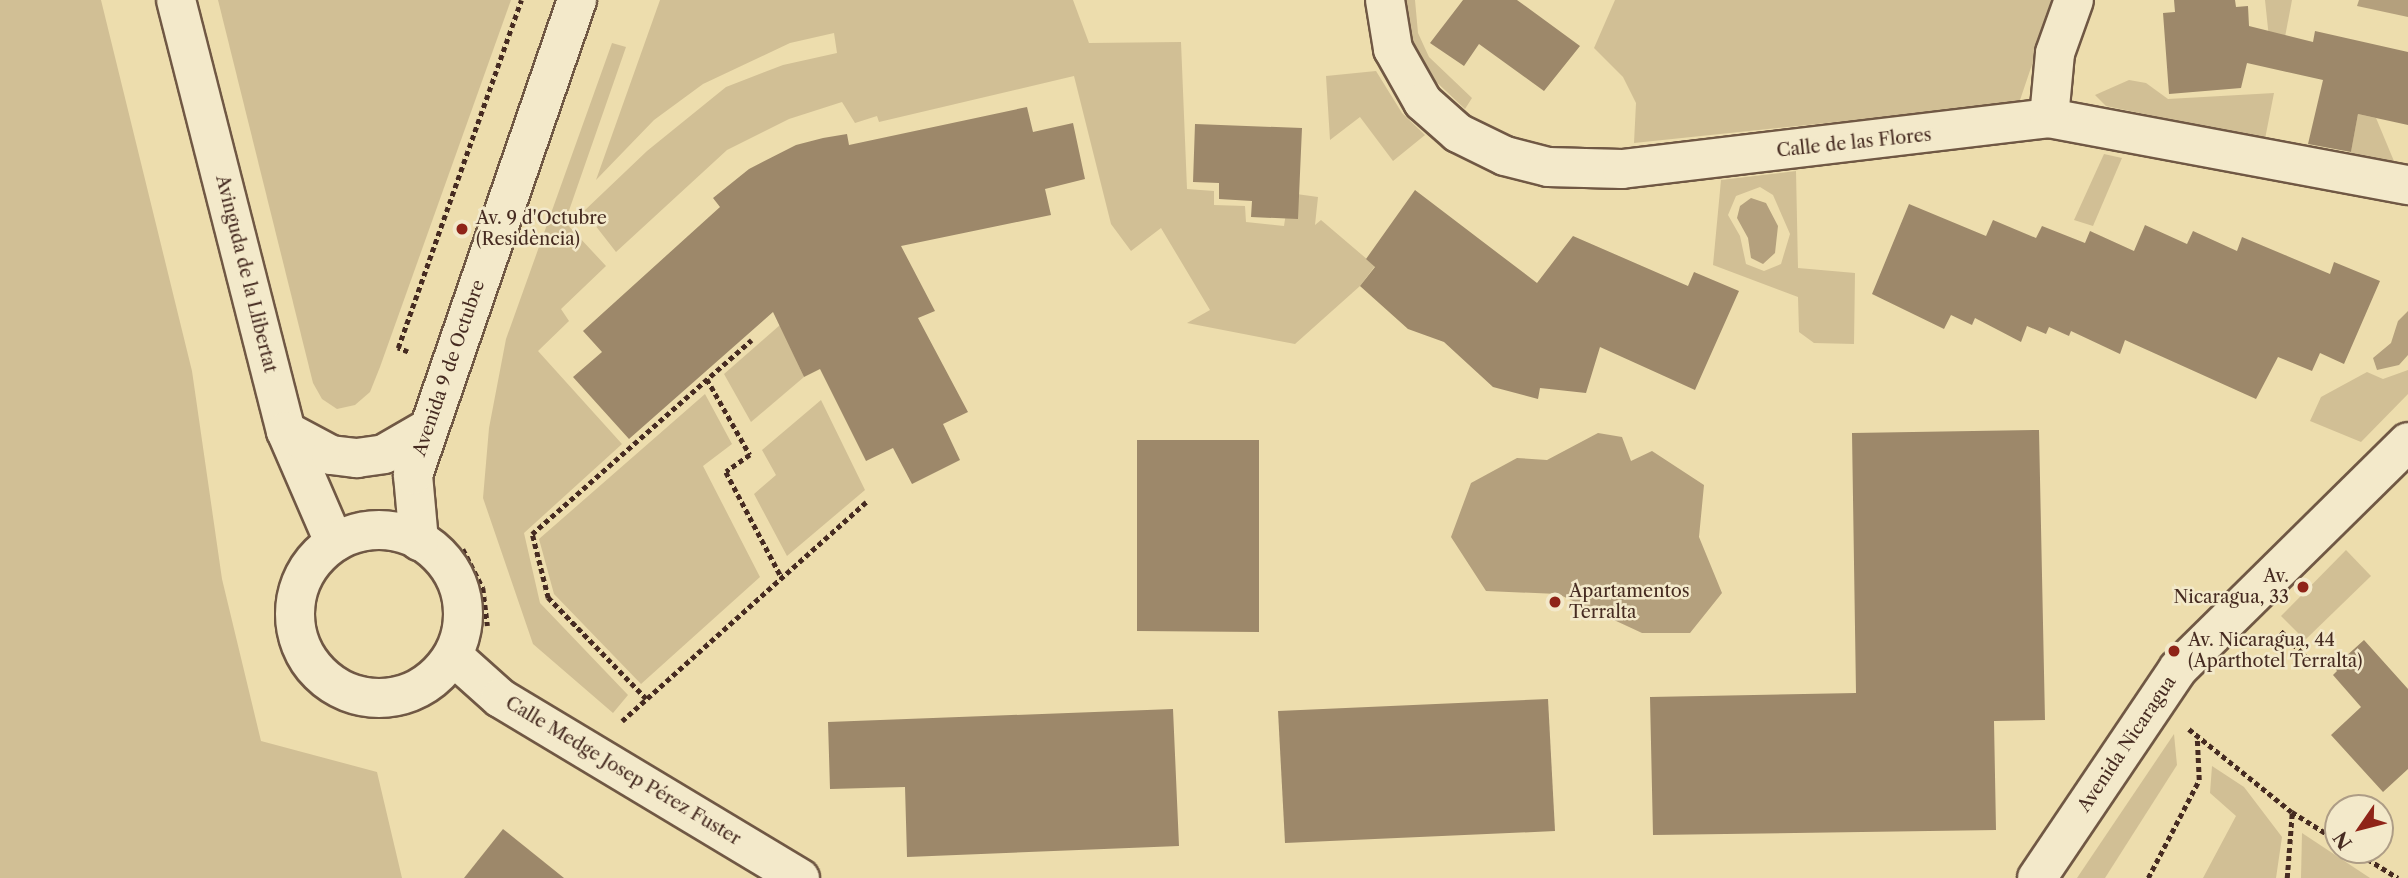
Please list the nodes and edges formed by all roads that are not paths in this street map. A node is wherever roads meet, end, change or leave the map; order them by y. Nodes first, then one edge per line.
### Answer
1 (176, 0) edge
2 (577, 0) edge
3 (1385, 0) edge
4 (2074, 0) edge
5 (2049, 118) junction
6 (2408, 185) edge
7 (427, 429) junction
8 (286, 431) junction
9 (2408, 442) edge
10 (419, 541) junction
11 (334, 542) junction
12 (453, 656) junction
13 (800, 878) edge
14 (2037, 878) edge

1 - 8 street, Avinguda de la Llibertat
2 - 7 street, Avenida 9 de Octubre
3 - 5 street, Calle de las Flores
4 - 5 street
5 - 6 street, Calle de las Flores
7 - 8 street
7 - 10 street, Avenida 9 de Octubre
8 - 11 street, Avinguda de la Llibertat
9 - 14 street, Avenida Nicaragua
10 - 11 street
10 - 12 street
11 - 12 street
12 - 13 street, Calle Medge Josep Pérez Fuster

